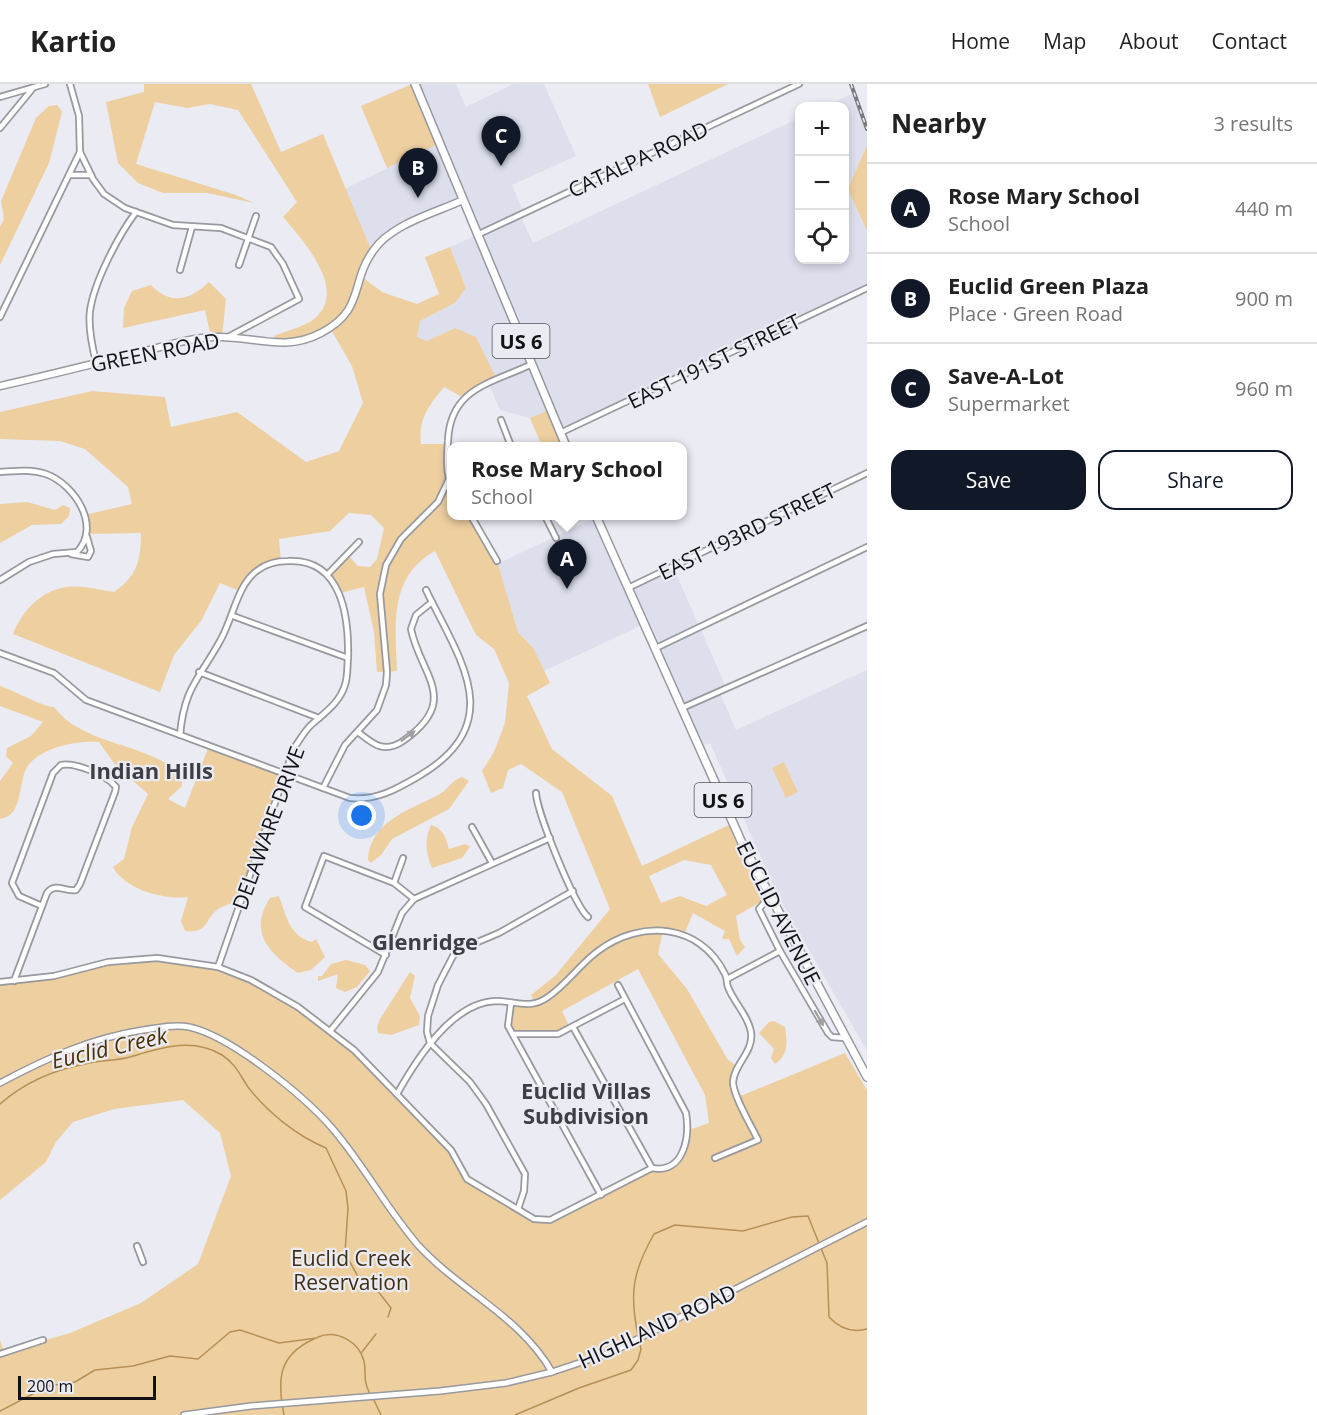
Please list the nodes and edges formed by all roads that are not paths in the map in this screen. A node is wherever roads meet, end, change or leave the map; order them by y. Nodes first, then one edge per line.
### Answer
1 (45, 84) edge
2 (70, 84) edge
3 (415, 84) edge
4 (799, 84) edge
5 (33, 88) junction
6 (0, 97) edge
7 (0, 128) edge
8 (80, 152) junction
9 (70, 175) junction
10 (91, 175) junction
11 (463, 200) junction
12 (136, 212) junction
13 (256, 216) dead end
14 (192, 228) junction
15 (477, 235) junction
16 (248, 237) junction
17 (240, 265) dead end
18 (180, 270) dead end
19 (867, 288) edge
20 (0, 317) edge
21 (228, 337) junction
22 (96, 362) junction
23 (530, 365) junction
24 (0, 386) edge
25 (501, 420) dead end
26 (560, 433) junction
27 (447, 442) edge
28 (509, 442) edge
29 (564, 442) edge
30 (447, 448) edge
31 (447, 469) edge
32 (0, 472) edge
33 (867, 473) edge
34 (447, 486) edge
35 (473, 520) edge
36 (546, 520) edge
37 (598, 520) edge
38 (86, 534) junction
39 (556, 538) dead end
40 (359, 542) dead end
41 (867, 547) edge
42 (72, 554) junction
43 (497, 561) dead end
44 (328, 574) junction
45 (0, 580) edge
46 (628, 588) junction
47 (426, 590) dead end
48 (432, 602) junction
49 (233, 616) junction
50 (867, 626) edge
51 (656, 648) junction
52 (0, 653) edge
53 (348, 658) junction
54 (199, 672) junction
55 (682, 708) junction
56 (320, 718) junction
57 (358, 732) junction
58 (180, 735) junction
59 (286, 775) junction
60 (323, 788) junction
61 (536, 793) dead end
62 (472, 827) dead end
63 (550, 838) junction
64 (403, 858) dead end
65 (492, 863) junction
66 (394, 883) junction
67 (573, 891) junction
68 (769, 897) junction
69 (414, 898) junction
70 (42, 906) junction
71 (588, 917) dead end
72 (780, 951) junction
73 (386, 955) junction
74 (218, 967) junction
75 (727, 979) junction
76 (14, 981) junction
77 (0, 982) edge
78 (618, 985) dead end
79 (623, 1000) junction
80 (511, 1003) junction
81 (573, 1027) junction
82 (331, 1030) junction
83 (513, 1034) junction
84 (845, 1038) junction
85 (430, 1043) junction
86 (867, 1077) edge
87 (0, 1083) edge
88 (397, 1094) junction
89 (716, 1158) dead end
90 (652, 1168) junction
91 (601, 1195) junction
92 (518, 1209) junction
93 (867, 1221) edge
94 (137, 1246) dead end
95 (143, 1262) dead end
96 (43, 1340) dead end
97 (0, 1354) edge
98 (552, 1372) junction
99 (184, 1415) edge

1 - 5 street
2 - 8 street
3 - 11 main road, US 6
4 - 15 street, CATALPA ROAD
5 - 6 street
5 - 7 street
8 - 9 street
8 - 10 street
9 - 10 street
9 - 20 street
10 - 12 street
11 - 15 main road, US 6
11 - 21 main road, GREEN ROAD
12 - 14 street
12 - 22 street
13 - 16 street
14 - 16 street
14 - 18 street
15 - 23 main road, US 6
16 - 17 street
16 - 21 street
19 - 26 street, EAST 191ST STREET
21 - 22 main road, GREEN ROAD
22 - 24 main road, GREEN ROAD
23 - 26 main road, US 6
23 - 27 street
25 - 28 street
26 - 29 main road, US 6
30 - 31 street
32 - 38 street
33 - 46 street, EAST 193RD STREET
34 - 57 street
35 - 43 street
36 - 39 street
37 - 46 main road, EUCLID AVENUE / US 6
38 - 42 street
38 - 42 street
40 - 44 street
41 - 51 street
42 - 45 street
44 - 49 street
44 - 53 street, DELAWARE DRIVE
46 - 51 main road, EUCLID AVENUE / US 6
47 - 48 street
57 -> 48 street
48 - 60 street
49 - 53 street
49 - 54 street
50 - 55 street
51 - 55 main road, EUCLID AVENUE / US 6
52 - 58 street
53 - 56 street, DELAWARE DRIVE
54 - 56 street
54 - 58 street
55 - 68 main road, EUCLID AVENUE / US 6
56 - 59 street, DELAWARE DRIVE
57 - 60 street
58 - 59 street
59 - 60 street
59 - 74 street, DELAWARE DRIVE
61 - 63 street
62 - 65 street
63 - 65 street
63 - 67 street
64 - 66 street
65 - 69 street
66 - 69 street
66 - 73 street
67 - 71 street
67 - 85 street
68 - 72 street
68 - 84 main road, EUCLID AVENUE / US 6
69 - 73 street
70 - 70 street
70 - 76 street
72 - 75 street
72 -> 84 street
73 - 82 street
74 - 76 street
74 - 82 street
75 - 80 street
75 - 89 street
76 - 77 street
78 - 79 street
79 - 81 street
79 - 90 street
80 - 83 street
80 - 85 street
81 - 83 street
81 - 90 street
82 - 88 street
83 - 91 street
84 - 86 main road, EUCLID AVENUE / US 6
85 - 88 street
85 - 92 street
87 - 98 street
88 - 92 street
90 - 91 street
91 - 92 street
93 - 98 street, HIGHLAND ROAD
94 - 95 street
96 - 97 street
98 - 99 street, HIGHLAND ROAD

